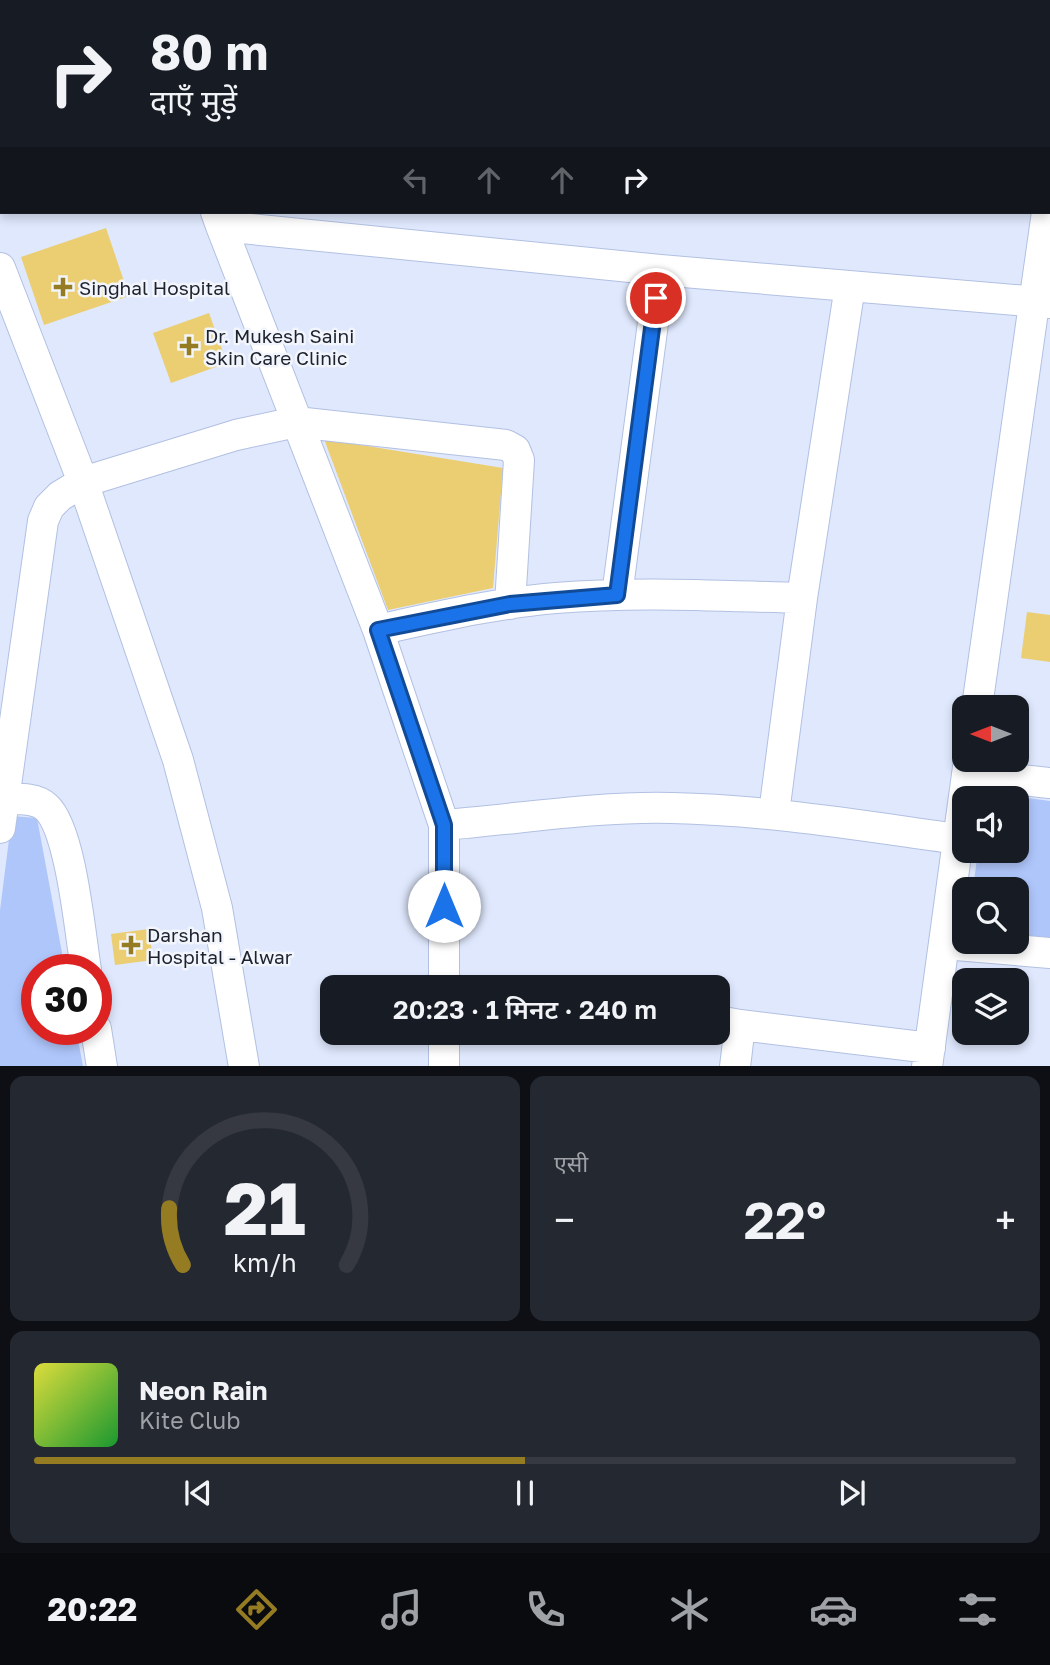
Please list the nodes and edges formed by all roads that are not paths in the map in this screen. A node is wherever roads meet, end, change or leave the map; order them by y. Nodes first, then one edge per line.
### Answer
1 (1047, 214) edge
2 (219, 219) edge
3 (0, 268) edge
4 (660, 270) junction
5 (850, 286) junction
6 (1042, 302) edge
7 (296, 422) junction
8 (83, 482) junction
9 (617, 595) junction
10 (802, 598) junction
11 (510, 604) junction
12 (378, 630) junction
13 (979, 695) edge
14 (994, 772) edge
15 (1050, 783) edge
16 (4, 799) junction
17 (774, 813) junction
18 (444, 825) junction
19 (0, 828) edge
20 (952, 838) edge
21 (955, 863) edge
22 (944, 944) junction
23 (1050, 953) edge
24 (83, 954) edge
25 (444, 975) edge
26 (730, 1023) edge
27 (730, 1030) edge
28 (99, 1045) edge
29 (444, 1045) edge
30 (928, 1057) edge
31 (102, 1066) edge
32 (244, 1066) edge
33 (444, 1066) edge
34 (735, 1066) edge

1 - 6 street
2 - 4 street
2 - 7 street
3 - 8 street
4 - 5 street
4 - 9 street
5 - 6 street
5 - 10 street
6 - 13 street
7 - 8 street
7 - 11 street
7 - 12 street
8 - 16 street
8 - 32 street
9 - 10 street
9 - 11 street
10 - 17 street
11 - 12 street
12 - 18 street
14 - 15 street
16 - 19 street
16 - 24 street
17 - 18 street
17 - 20 street
18 - 25 street
21 - 22 street
22 - 23 street
22 - 30 street
26 - 30 street
27 - 34 street
28 - 31 street
29 - 33 street

